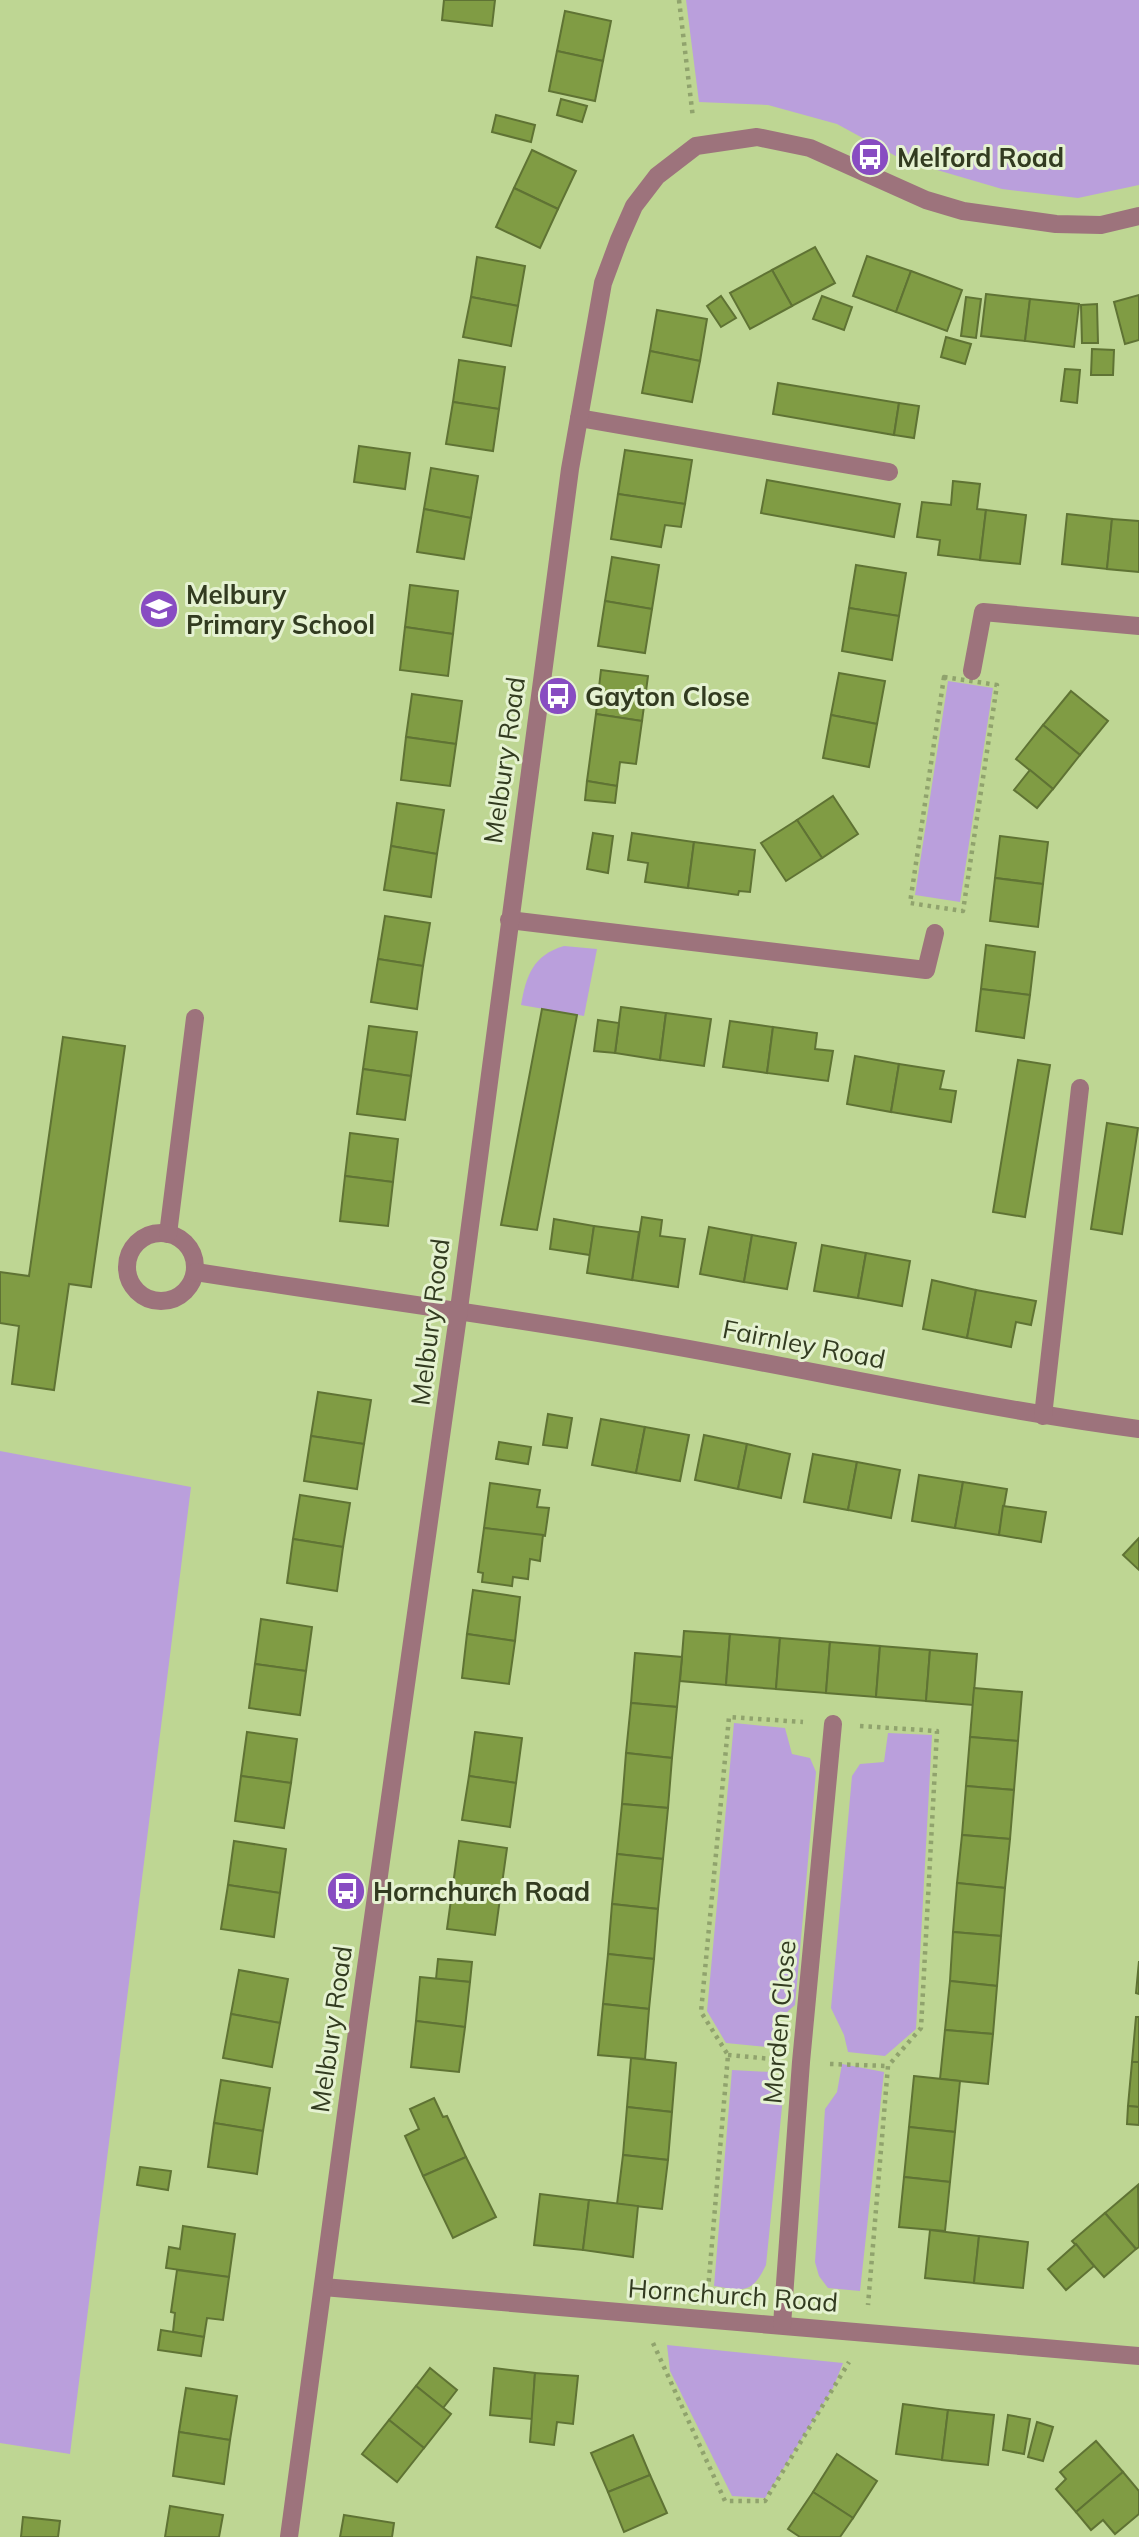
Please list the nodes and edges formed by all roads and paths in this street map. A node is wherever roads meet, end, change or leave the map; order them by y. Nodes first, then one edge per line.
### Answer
1 (679, 0) edge
2 (696, 146) junction
3 (1139, 216) edge
4 (579, 418) junction
5 (889, 471) dead end
6 (1139, 626) edge
7 (972, 671) dead end
8 (962, 911) joint
9 (509, 920) junction
10 (935, 933) dead end
11 (195, 1018) dead end
12 (1080, 1088) dead end
13 (168, 1234) junction
14 (196, 1272) junction
15 (459, 1309) junction
16 (1042, 1416) junction
17 (1139, 1429) edge
18 (833, 1724) dead end
19 (323, 2287) junction
20 (639, 2314) junction
21 (782, 2325) junction
22 (865, 2331) junction
23 (1139, 2356) edge
24 (289, 2537) edge

1 - 2 path
2 - 3 street, Melbury Road
2 - 4 street, Melbury Road
4 - 5 street
4 - 9 street, Melbury Road
6 - 7 street
8 - 8 path
9 - 10 street
9 - 15 street, Melbury Road
11 - 13 street
12 - 16 street
13 - 14 street
13 - 14 street
14 - 15 street, Fairnley Road
15 - 16 street, Fairnley Road
15 - 19 street, Melbury Road
16 - 17 street, Fairnley Road
18 - 21 street, Morden Close
19 - 20 street, Hornchurch Road
19 - 24 street, Melbury Road
20 - 21 street, Hornchurch Road
20 - 22 path
21 - 22 street, Hornchurch Road
22 - 23 street, Hornchurch Road

